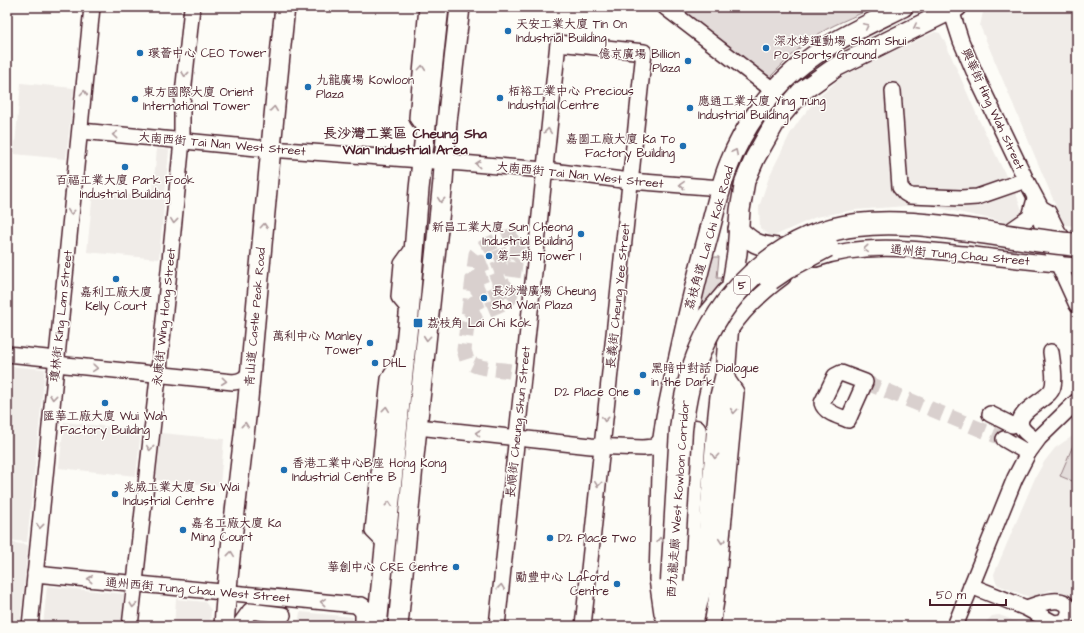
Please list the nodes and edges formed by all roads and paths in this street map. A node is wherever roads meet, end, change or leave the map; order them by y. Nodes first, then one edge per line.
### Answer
1 (92, 7) edge
2 (192, 7) edge
3 (285, 7) edge
4 (427, 7) edge
5 (439, 7) edge
6 (460, 7) edge
7 (665, 7) edge
8 (903, 7) edge
9 (953, 8) edge
10 (774, 91) junction
11 (893, 91) dead end
12 (81, 132) junction
13 (426, 132) junction
14 (182, 141) junction
15 (270, 148) junction
16 (423, 160) junction
17 (444, 162) junction
18 (544, 170) junction
19 (1026, 180) junction
20 (630, 181) junction
21 (745, 181) junction
22 (721, 188) junction
23 (1038, 202) junction
24 (738, 229) junction
25 (1010, 231) junction
26 (1046, 237) junction
27 (1073, 241) edge
28 (778, 248) junction
29 (1071, 259) edge
30 (1077, 266) edge
31 (732, 284) junction
32 (1077, 305) edge
33 (700, 322) junction
34 (728, 333) junction
35 (1051, 352) dead end
36 (7, 354) edge
37 (404, 355) junction
38 (678, 360) junction
39 (57, 362) junction
40 (250, 372) junction
41 (158, 374) junction
42 (726, 376) junction
43 (1077, 401) edge
44 (990, 414) dead end
45 (1077, 416) edge
46 (1056, 421) junction
47 (1020, 423) junction
48 (418, 426) junction
49 (516, 438) junction
50 (663, 438) junction
51 (1004, 439) tunnel mouth
52 (602, 446) junction
53 (1032, 447) junction
54 (385, 543) junction
55 (35, 574) junction
56 (679, 581) junction
57 (135, 584) junction
58 (971, 586) junction
59 (226, 593) junction
60 (294, 599) junction
61 (361, 606) joint
62 (1073, 614) edge
63 (1031, 616) edge
64 (271, 618) edge
65 (30, 626) edge
66 (130, 626) edge
67 (224, 626) edge
68 (240, 626) edge
69 (251, 626) edge
70 (372, 626) edge
71 (398, 626) edge
72 (497, 626) edge
73 (584, 626) edge
74 (666, 626) edge
75 (687, 626) edge
76 (692, 626) edge
77 (712, 626) edge
78 (955, 626) edge

12 -> 1 street, 瓊林街 King Lam Street
2 -> 14 street, 永康街 Wing Hong Street
15 -> 3 main road, 青山道 Castle Peak Road
13 -> 4 street
5 - 13 main road
6 - 17 main road
7 - 10 street
10 -> 8 main road, 荔枝角道 Lai Chi Kok Road
9 - 19 street, 興華街 Hing Wah Street
9 -> 21 main road, 荔枝角道 Lai Chi Kok Road
22 -> 10 main road, 荔枝角道 Lai Chi Kok Road
11 - 19 street
14 -> 12 street, 大南西街 Tai Nan West Street
12 -> 39 street, 瓊林街 King Lam Street
13 - 16 main road
14 - 15 street, 大南西街 Tai Nan West Street
14 -> 41 street, 永康街 Wing Hong Street
15 - 16 street, 大南西街 Tai Nan West Street
40 -> 15 main road, 青山道 Castle Peak Road
16 - 17 street, 大南西街 Tai Nan West Street
16 - 37 main road
18 -> 17 street, 大南西街 Tai Nan West Street
17 -> 48 main road
18 - 20 street, 大南西街 Tai Nan West Street
18 -> 20 street, 長義街 Cheung Yee Street
18 - 49 street, 長順街 Cheung Shun Street
19 - 23 street, 興華街 Hing Wah Street
22 -> 20 street, 大南西街 Tai Nan West Street
20 -> 52 street, 長義街 Cheung Yee Street
21 - 22 main road
21 - 24 main road, 荔枝角道 Lai Chi Kok Road
22 - 38 main road, 荔枝角道 Lai Chi Kok Road
23 - 25 street
23 - 26 street, 興華街 Hing Wah Street
23 - 27 street, 興華街 Hing Wah Street
24 - 28 main road
24 - 31 main road, 荔枝角道 Lai Chi Kok Road
25 - 26 street
25 - 28 street
26 - 27 street
26 - 29 street, 興華街 Hing Wah Street
27 - 29 street, 興華街 Hing Wah Street
27 - 56 highway, 西九龍走廊 West Kowloon Corridor / 5, bridge
28 - 31 street
29 - 30 street, 通州街 Tung Chau Street
29 - 32 street
29 -> 34 street, 通州街 Tung Chau Street
29 - 56 highway, 西九龍走廊 West Kowloon Corridor / 5, bridge
31 - 33 street, 荔枝角道 Lai Chi Kok Road
31 - 34 main road, 荔枝角道 Lai Chi Kok Road
33 - 34 main road
33 - 38 street, 荔枝角道 Lai Chi Kok Road
34 - 42 main road, 荔枝角道 Lai Chi Kok Road
35 - 47 street
36 - 39 street
54 -> 37 main road
54 -> 37 street
38 - 50 main road, 荔枝角道 Lai Chi Kok Road
39 -> 41 street
39 -> 55 street, 瓊林街 King Lam Street
41 -> 40 street
59 -> 40 main road, 青山道 Castle Peak Road
41 -> 57 street, 永康街 Wing Hong Street
42 -> 76 main road, 荔枝角道 Lai Chi Kok Road
42 -> 77 street
43 - 46 street
44 - 47 street
45 - 46 street
46 - 53 street
47 - 53 street
49 -> 48 street
48 - 71 main road
49 - 52 street
72 -> 49 street, 長順街 Cheung Shun Street
50 - 52 street
74 -> 50 main road, 荔枝角道 Lai Chi Kok Road
51 - 53 street
52 -> 73 street, 長義街 Cheung Yee Street
53 - 58 street
54 - 70 main road
57 -> 55 street, 通州西街 Tung Chau West Street
55 - 65 street, 瓊林街 King Lam Street
56 - 74 highway, 西九龍走廊 West Kowloon Corridor / 5
56 - 75 highway, 西九龍走廊 West Kowloon Corridor / 5
57 - 59 street, 通州西街 Tung Chau West Street
57 -> 66 street, 永康街 Wing Hong Street
58 - 63 street
58 - 78 street
59 - 60 street, 通州西街 Tung Chau West Street
59 - 67 main road, 青山道 Castle Peak Road
61 -> 60 street, 通州西街 Tung Chau West Street
60 - 64 street
61 - 70 main road
62 - 63 street
62 - 63 street
64 - 68 street
64 - 69 street

